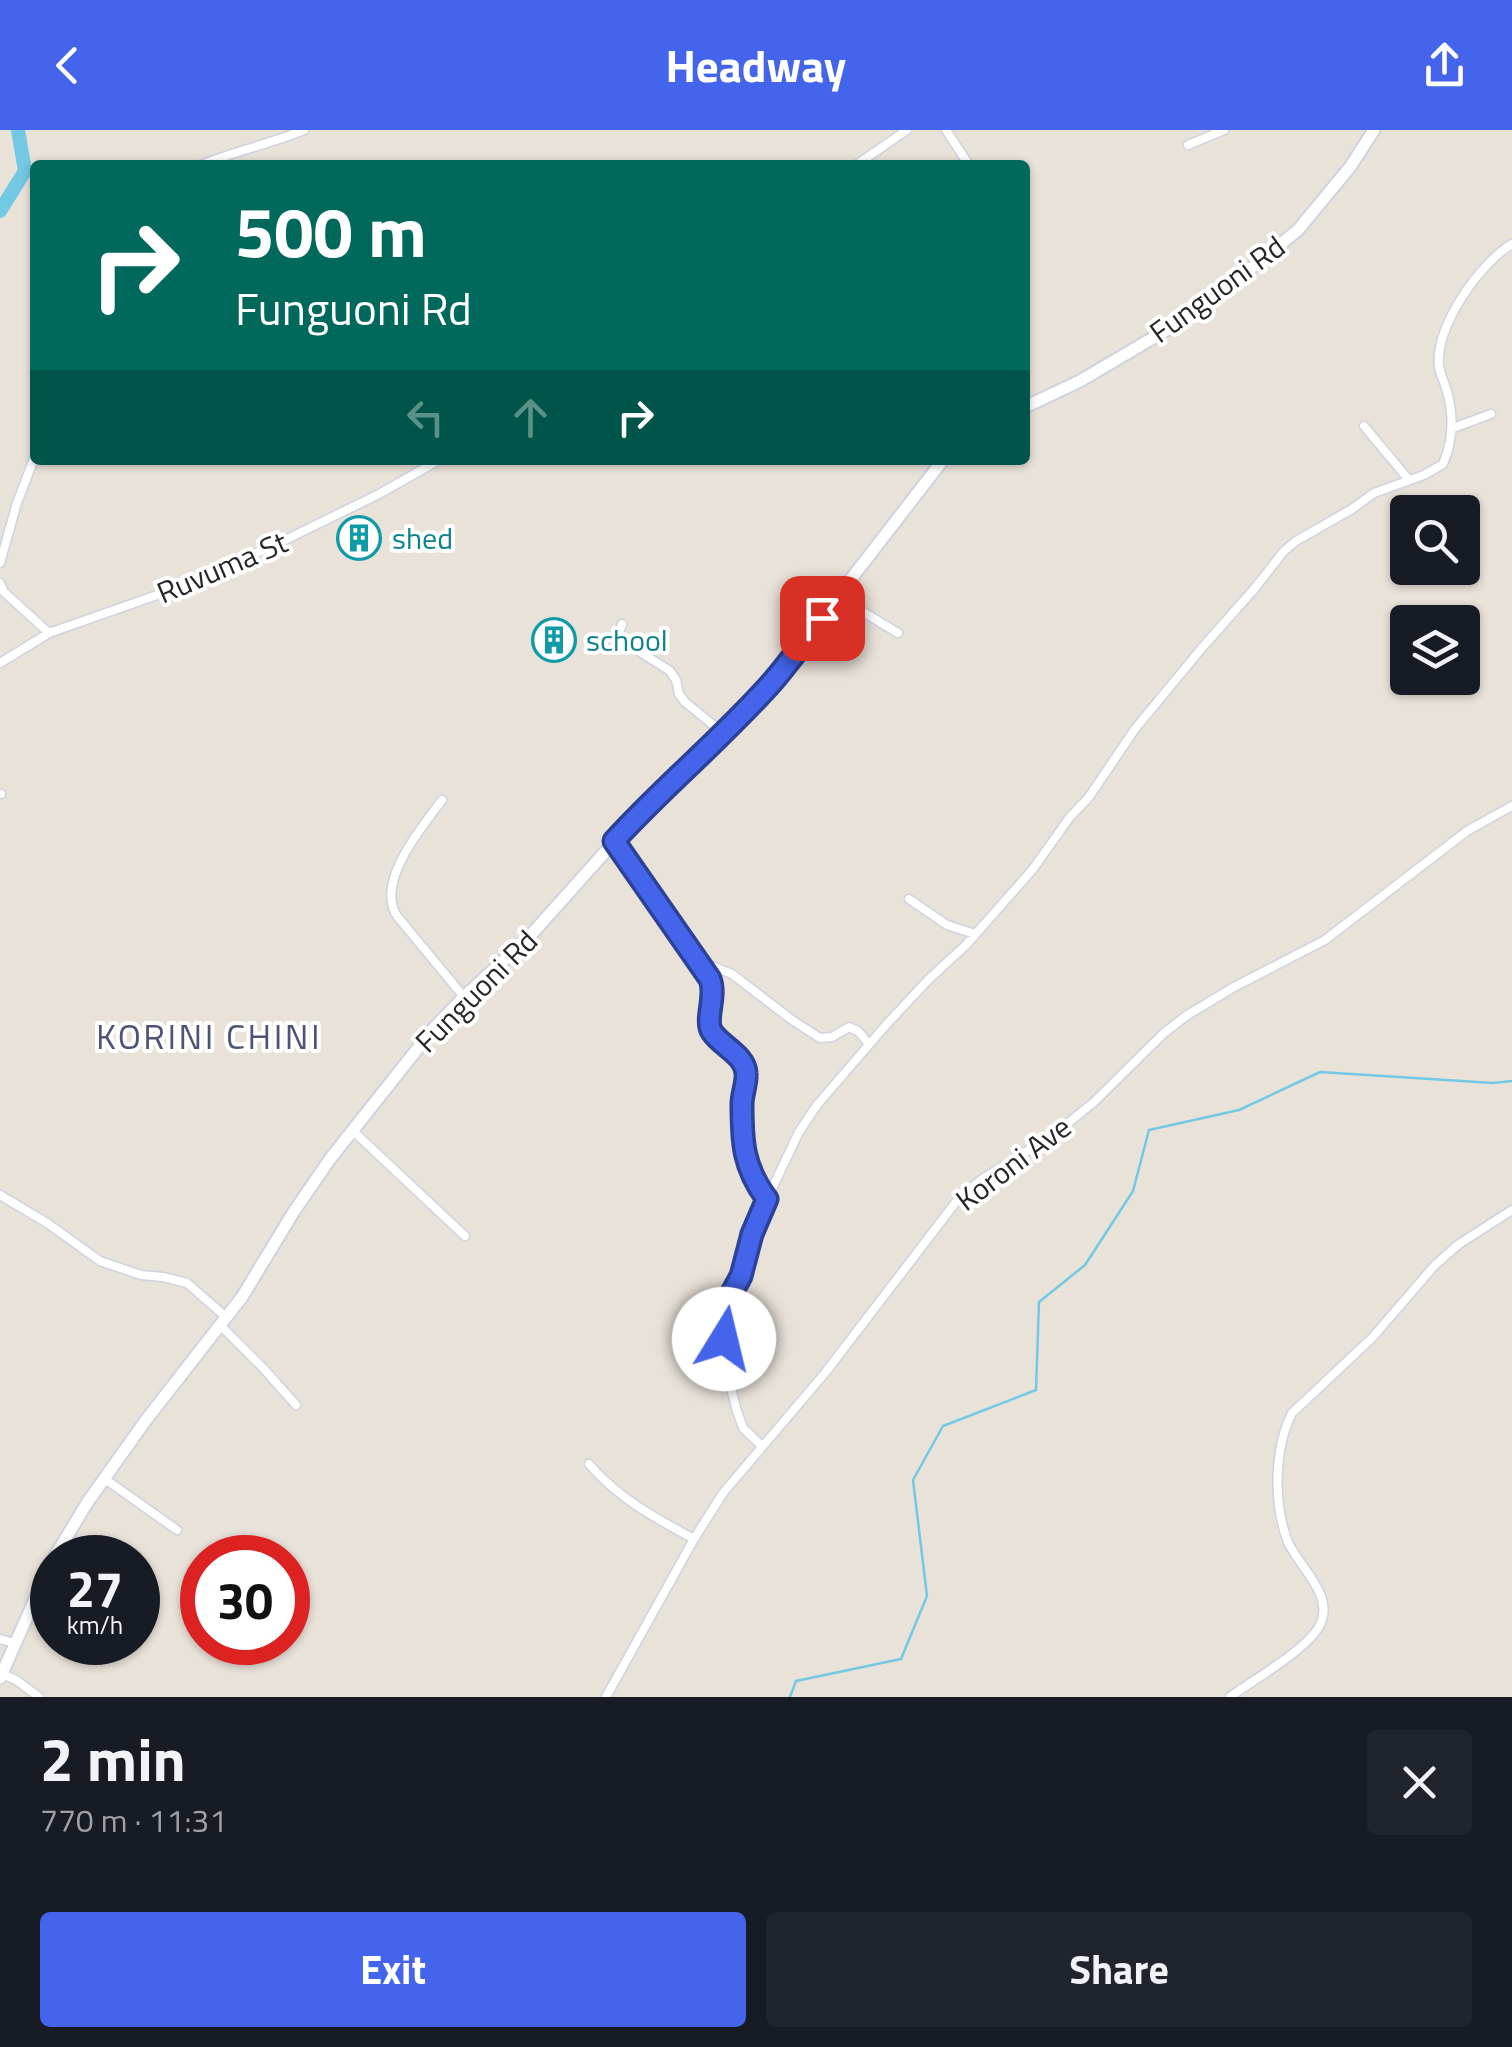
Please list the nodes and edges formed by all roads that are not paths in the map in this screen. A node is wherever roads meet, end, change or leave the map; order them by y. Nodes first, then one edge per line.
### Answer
1 (304, 130) edge
2 (907, 130) edge
3 (946, 130) edge
4 (1224, 130) edge
5 (1374, 130) edge
6 (1188, 145) dead end
7 (213, 160) edge
8 (863, 160) edge
9 (966, 160) edge
10 (1512, 244) edge
11 (1030, 405) edge
12 (1491, 414) dead end
13 (1364, 426) dead end
14 (1453, 428) junction
15 (31, 465) edge
16 (430, 465) edge
17 (939, 465) edge
18 (1409, 480) junction
19 (4, 533) edge
20 (0, 564) edge
21 (0, 583) edge
22 (838, 597) junction
23 (622, 624) dead end
24 (898, 633) dead end
25 (50, 634) junction
26 (0, 663) edge
27 (723, 733) junction
28 (442, 800) dead end
29 (1512, 806) edge
30 (614, 841) junction
31 (909, 899) dead end
32 (975, 934) junction
33 (697, 960) junction
34 (464, 997) junction
35 (868, 1044) junction
36 (352, 1130) junction
37 (0, 1196) edge
38 (767, 1199) junction
39 (1512, 1210) edge
40 (465, 1236) dead end
41 (224, 1322) junction
42 (296, 1405) dead end
43 (761, 1445) junction
44 (589, 1464) dead end
45 (105, 1479) junction
46 (178, 1530) dead end
47 (66, 1535) edge
48 (694, 1539) junction
49 (30, 1609) edge
50 (0, 1639) edge
51 (14, 1644) junction
52 (1, 1676) edge
53 (38, 1697) edge
54 (606, 1697) edge
55 (1230, 1697) edge

1 - 7 street
2 - 8 street
3 - 9 street
4 - 6 street
5 - 11 street, Funguoni Rd
10 - 14 street
12 - 14 street
13 - 18 street
14 - 18 street
15 - 19 street
16 - 25 street, Ruvuma St
17 - 22 street, Funguoni Rd
18 - 32 street
19 - 20 street
21 - 25 street
22 - 24 street
22 - 27 street, Funguoni Rd
23 - 27 street
25 - 26 street, Ruvuma St
27 - 30 street, Funguoni Rd
28 - 34 street
29 - 43 street, Koroni Ave
30 - 33 street
30 - 34 street, Funguoni Rd
31 - 32 street
32 - 35 street
33 - 35 street
33 - 38 street
34 - 36 street, Funguoni Rd
35 - 38 street
36 - 40 street
36 - 41 street, Funguoni Rd
37 - 41 street
38 - 43 street
39 - 55 street
41 - 42 street
41 - 45 street, Funguoni Rd
43 - 48 street, Koroni Ave
44 - 48 street
45 - 46 street
45 - 47 street, Funguoni Rd
48 - 54 street, Koroni Ave
49 - 51 street, Funguoni Rd
50 - 51 street
51 - 52 street, Funguoni Rd
52 - 53 street

